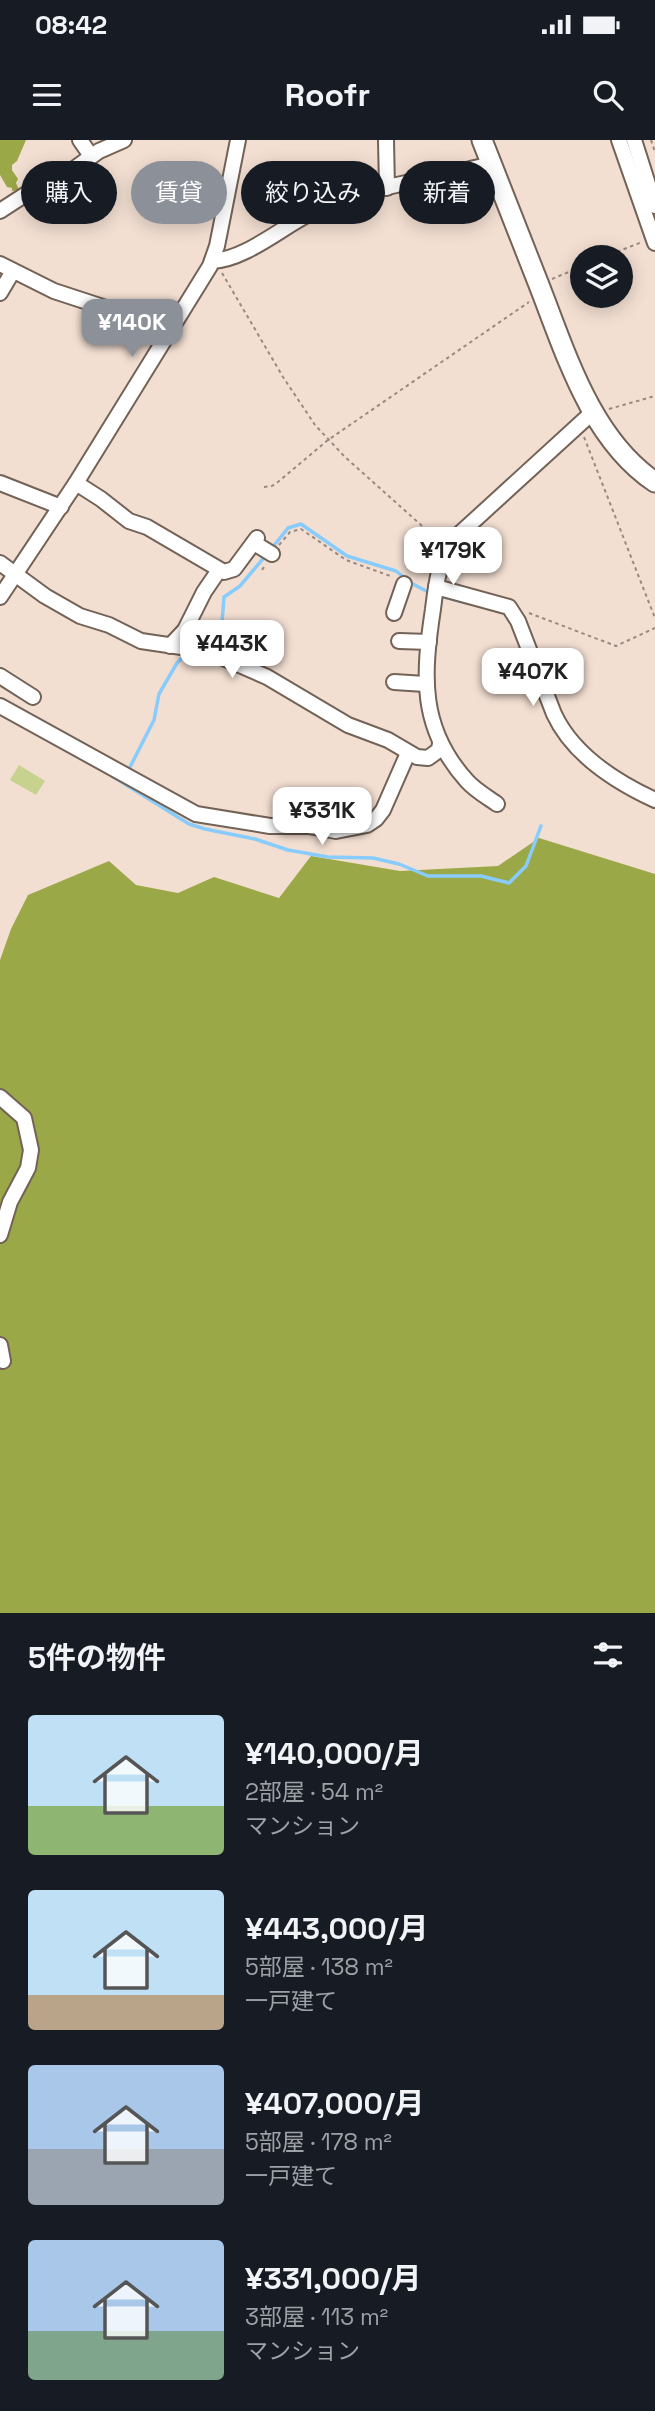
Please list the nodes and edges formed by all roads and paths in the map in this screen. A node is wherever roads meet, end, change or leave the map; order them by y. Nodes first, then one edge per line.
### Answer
1 (80, 140) edge
2 (124, 140) edge
3 (237, 140) edge
4 (386, 140) edge
5 (482, 140) edge
6 (619, 140) edge
7 (634, 140) edge
8 (651, 140) edge
9 (655, 152) edge
10 (91, 156) junction
11 (490, 161) edge
12 (495, 174) edge
13 (399, 185) edge
14 (387, 188) junction
15 (655, 206) edge
16 (0, 211) edge
17 (654, 241) edge
18 (633, 248) edge
19 (215, 261) junction
20 (6, 267) edge
21 (570, 271) edge
22 (552, 278) dead end
23 (0, 293) edge
24 (532, 299) dead end
25 (170, 330) junction
26 (655, 396) edge
27 (600, 408) junction
28 (328, 440) junction
29 (655, 482) edge
30 (0, 483) edge
31 (75, 483) junction
32 (264, 487) dead end
33 (61, 507) junction
34 (448, 548) junction
35 (272, 554) junction
36 (0, 563) edge
37 (219, 570) junction
38 (262, 570) dead end
39 (15, 574) junction
40 (404, 584) joint
41 (436, 587) junction
42 (0, 597) edge
43 (527, 612) dead end
44 (394, 613) dead end
45 (655, 628) edge
46 (398, 640) dead end
47 (429, 642) junction
48 (170, 646) junction
49 (0, 676) edge
50 (394, 682) dead end
51 (425, 684) junction
52 (33, 697) dead end
53 (0, 706) edge
54 (440, 743) junction
55 (408, 753) junction
56 (655, 800) edge
57 (497, 804) dead end
58 (0, 1097) edge
59 (0, 1235) edge
60 (0, 1345) edge
61 (4, 1361) dead end

1 - 10 street
2 - 10 street
3 - 19 street
4 - 14 street
5 - 11 highway
6 - 17 street
7 - 15 street
8 - 9 path
10 - 16 street
12 - 27 highway
13 - 14 street
14 - 19 street
17 - 18 path
19 - 25 street
19 - 28 path
20 - 23 street
20 - 25 street
21 - 22 path
24 - 28 path
25 - 31 street
26 - 27 path
27 - 29 highway
27 - 34 street
28 - 32 path
28 - 34 path
30 - 33 street
31 - 33 street
31 - 37 street
33 - 39 street
34 - 41 street
35 - 37 street
35 - 38 path
35 - 40 path
36 - 39 street
37 - 48 street
39 - 42 street
39 - 48 street
40 - 44 street
41 - 47 street
41 - 56 street
43 - 45 path
46 - 47 street
47 - 51 street
48 - 55 street
49 - 52 street
50 - 51 street
51 - 54 street
53 - 55 street
54 - 55 street
54 - 57 street
58 - 59 street
60 - 61 street

